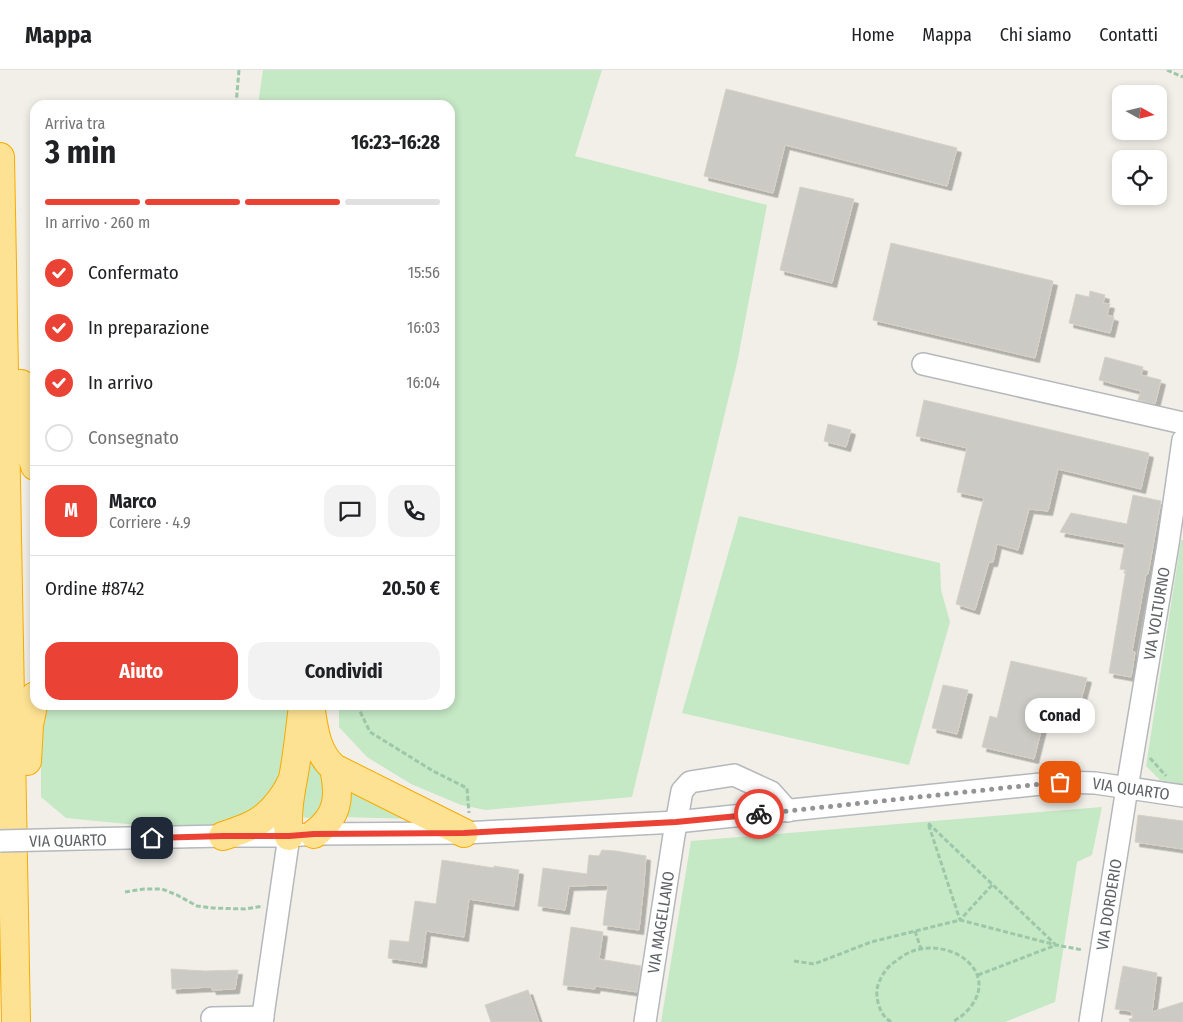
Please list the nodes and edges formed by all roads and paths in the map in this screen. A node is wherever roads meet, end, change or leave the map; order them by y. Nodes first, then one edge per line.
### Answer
1 (239, 70) edge
2 (1167, 70) edge
3 (1183, 77) edge
4 (236, 100) edge
5 (0, 150) edge
6 (0, 157) edge
7 (923, 364) dead end
8 (1183, 424) edge
9 (1182, 448) edge
10 (30, 451) edge
11 (32, 710) edge
12 (302, 710) edge
13 (311, 710) edge
14 (359, 710) edge
15 (1132, 756) junction
16 (334, 768) junction
17 (293, 779) junction
18 (1127, 788) junction
19 (1174, 794) edge
20 (788, 811) junction
21 (676, 822) junction
22 (469, 833) junction
23 (302, 835) junction
24 (223, 836) junction
25 (0, 841) edge
26 (992, 885) junction
27 (126, 892) dead end
28 (280, 902) junction
29 (960, 920) junction
30 (915, 931) junction
31 (1056, 945) junction
32 (921, 949) junction
33 (1101, 953) junction
34 (794, 961) dead end
35 (978, 975) junction
36 (212, 1018) dead end
37 (262, 1020) edge
38 (16, 1022) edge
39 (23, 1022) edge
40 (645, 1022) edge
41 (891, 1022) edge
42 (952, 1022) edge
43 (1090, 1022) edge

1 - 4 path
2 - 3 path
5 - 10 highway
6 - 38 highway
7 - 8 street
9 - 15 street, VIA VOLTURNO
11 - 39 highway
12 - 17 highway
13 - 16 highway
14 - 22 path
15 - 18 street, VIA VOLTURNO
15 - 19 path
16 - 22 highway
16 - 23 highway
17 - 23 highway
17 - 24 highway
18 - 19 street, VIA QUARTO
18 - 20 street, VIA QUARTO
18 - 33 street, VIA DORDERIO
20 - 21 street, VIA QUARTO
20 - 21 street, VIA MAGELLANO
21 - 22 street, VIA QUARTO
21 - 40 street, VIA MAGELLANO
22 - 23 street, VIA QUARTO
23 - 24 street, VIA QUARTO
23 - 28 street
24 - 25 street, VIA QUARTO, bridge
26 - 29 path
26 - 29 path
26 - 31 path
27 - 28 path
28 - 37 street
29 - 30 path
29 - 31 path
30 - 32 path
30 - 34 path
31 - 33 path
31 - 35 path
32 - 35 path
32 - 41 path
33 - 43 street, VIA DORDERIO
35 - 42 path
36 - 37 street

